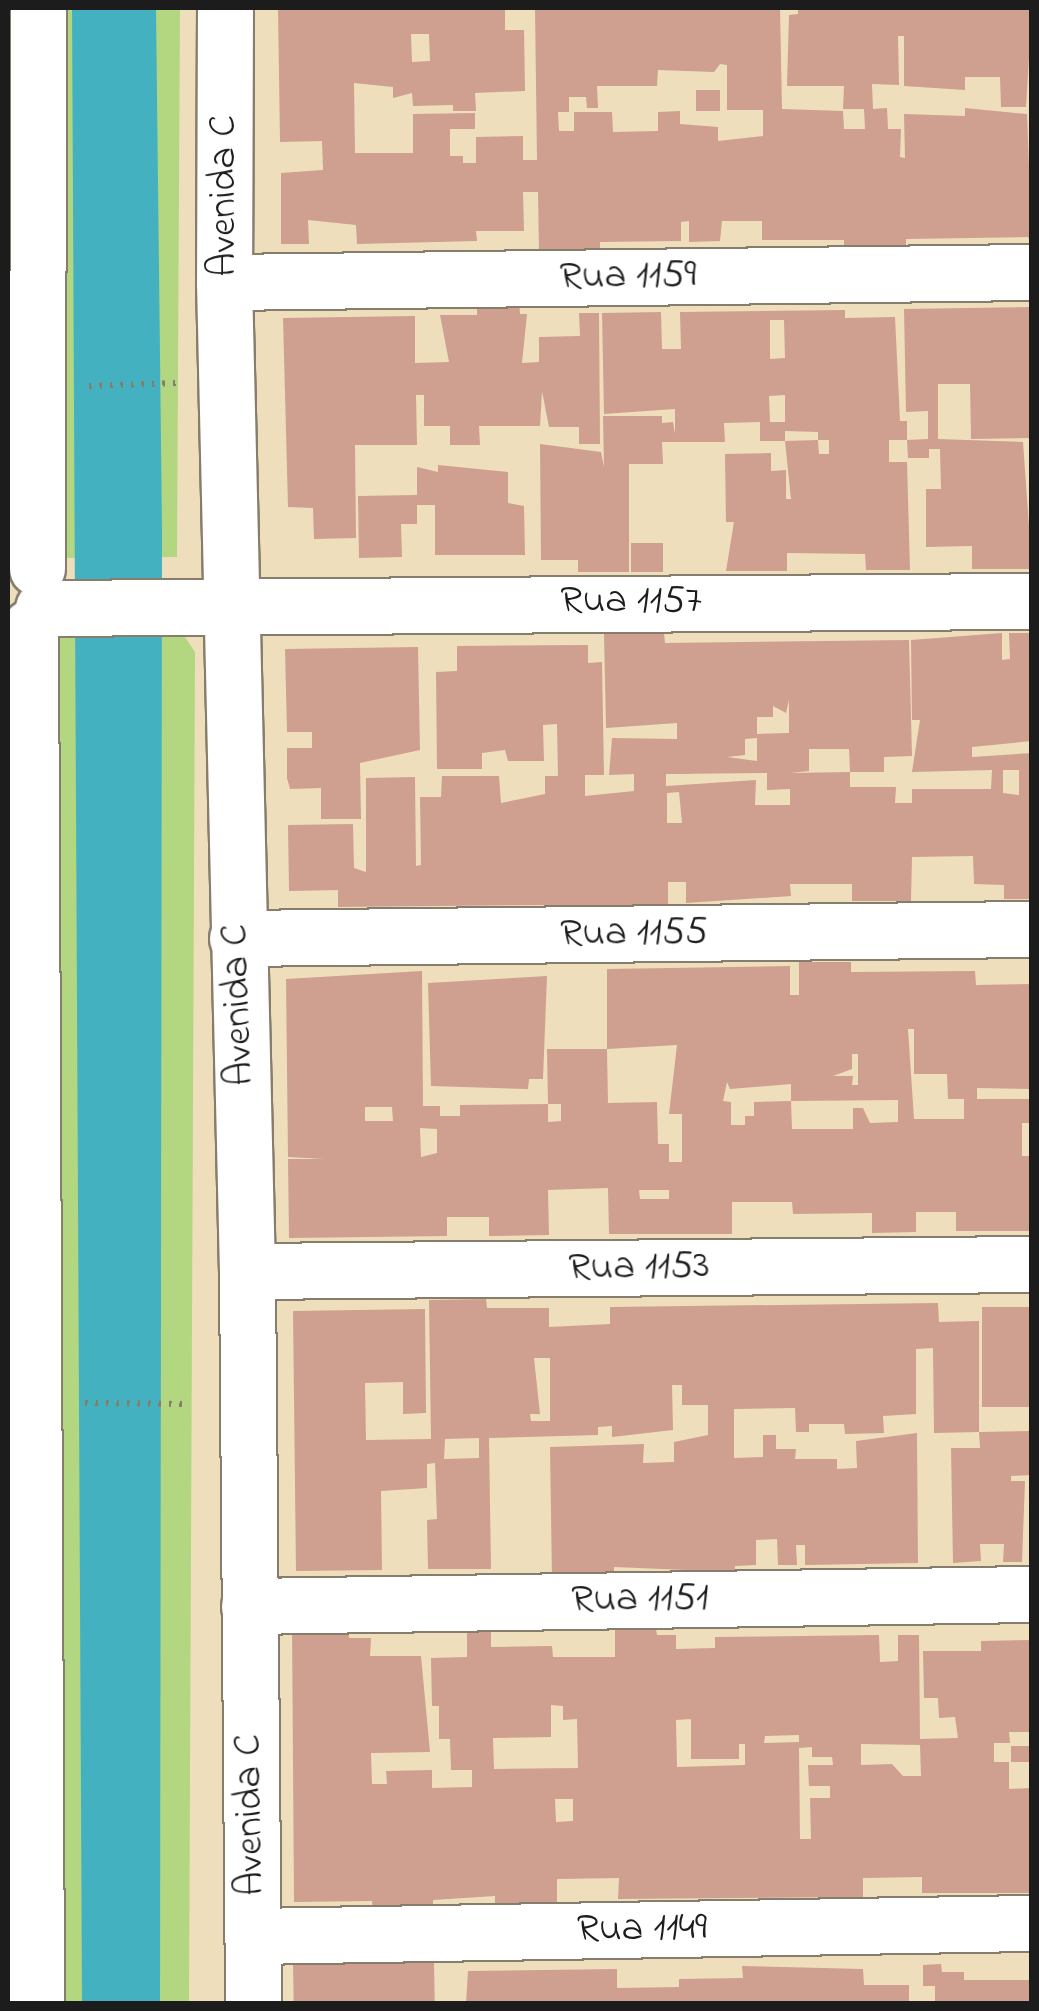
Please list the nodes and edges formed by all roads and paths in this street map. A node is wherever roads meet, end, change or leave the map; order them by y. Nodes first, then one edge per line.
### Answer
1 (38, 8) edge
2 (226, 8) edge
3 (1032, 272) edge
4 (224, 282) junction
5 (165, 384) dead end
6 (81, 386) dead end
7 (35, 600) edge
8 (1032, 601) edge
9 (206, 604) junction
10 (1032, 930) edge
11 (237, 938) junction
12 (1032, 1264) edge
13 (248, 1271) junction
14 (68, 1402) dead end
15 (189, 1404) dead end
16 (1032, 1594) edge
17 (249, 1606) junction
18 (22, 1789) edge
19 (1032, 1923) edge
20 (253, 1936) junction
21 (36, 2004) edge
22 (253, 2004) edge

1 - 7 street
2 - 4 street, Avenida C
3 - 4 street, Rua 1159
4 - 9 street, Avenida C
5 - 6 path
7 - 9 street, Rua 1157
7 - 18 street
8 - 9 street, Rua 1157
9 - 11 street, Avenida C
10 - 11 street, Rua 1155
11 - 13 street, Avenida C
12 - 13 street, Rua 1153
13 - 17 street, Avenida C
14 - 15 path
16 - 17 street, Rua 1151
17 - 20 street, Avenida C
18 - 21 street
19 - 20 street, Rua 1149
20 - 22 street, Avenida C

